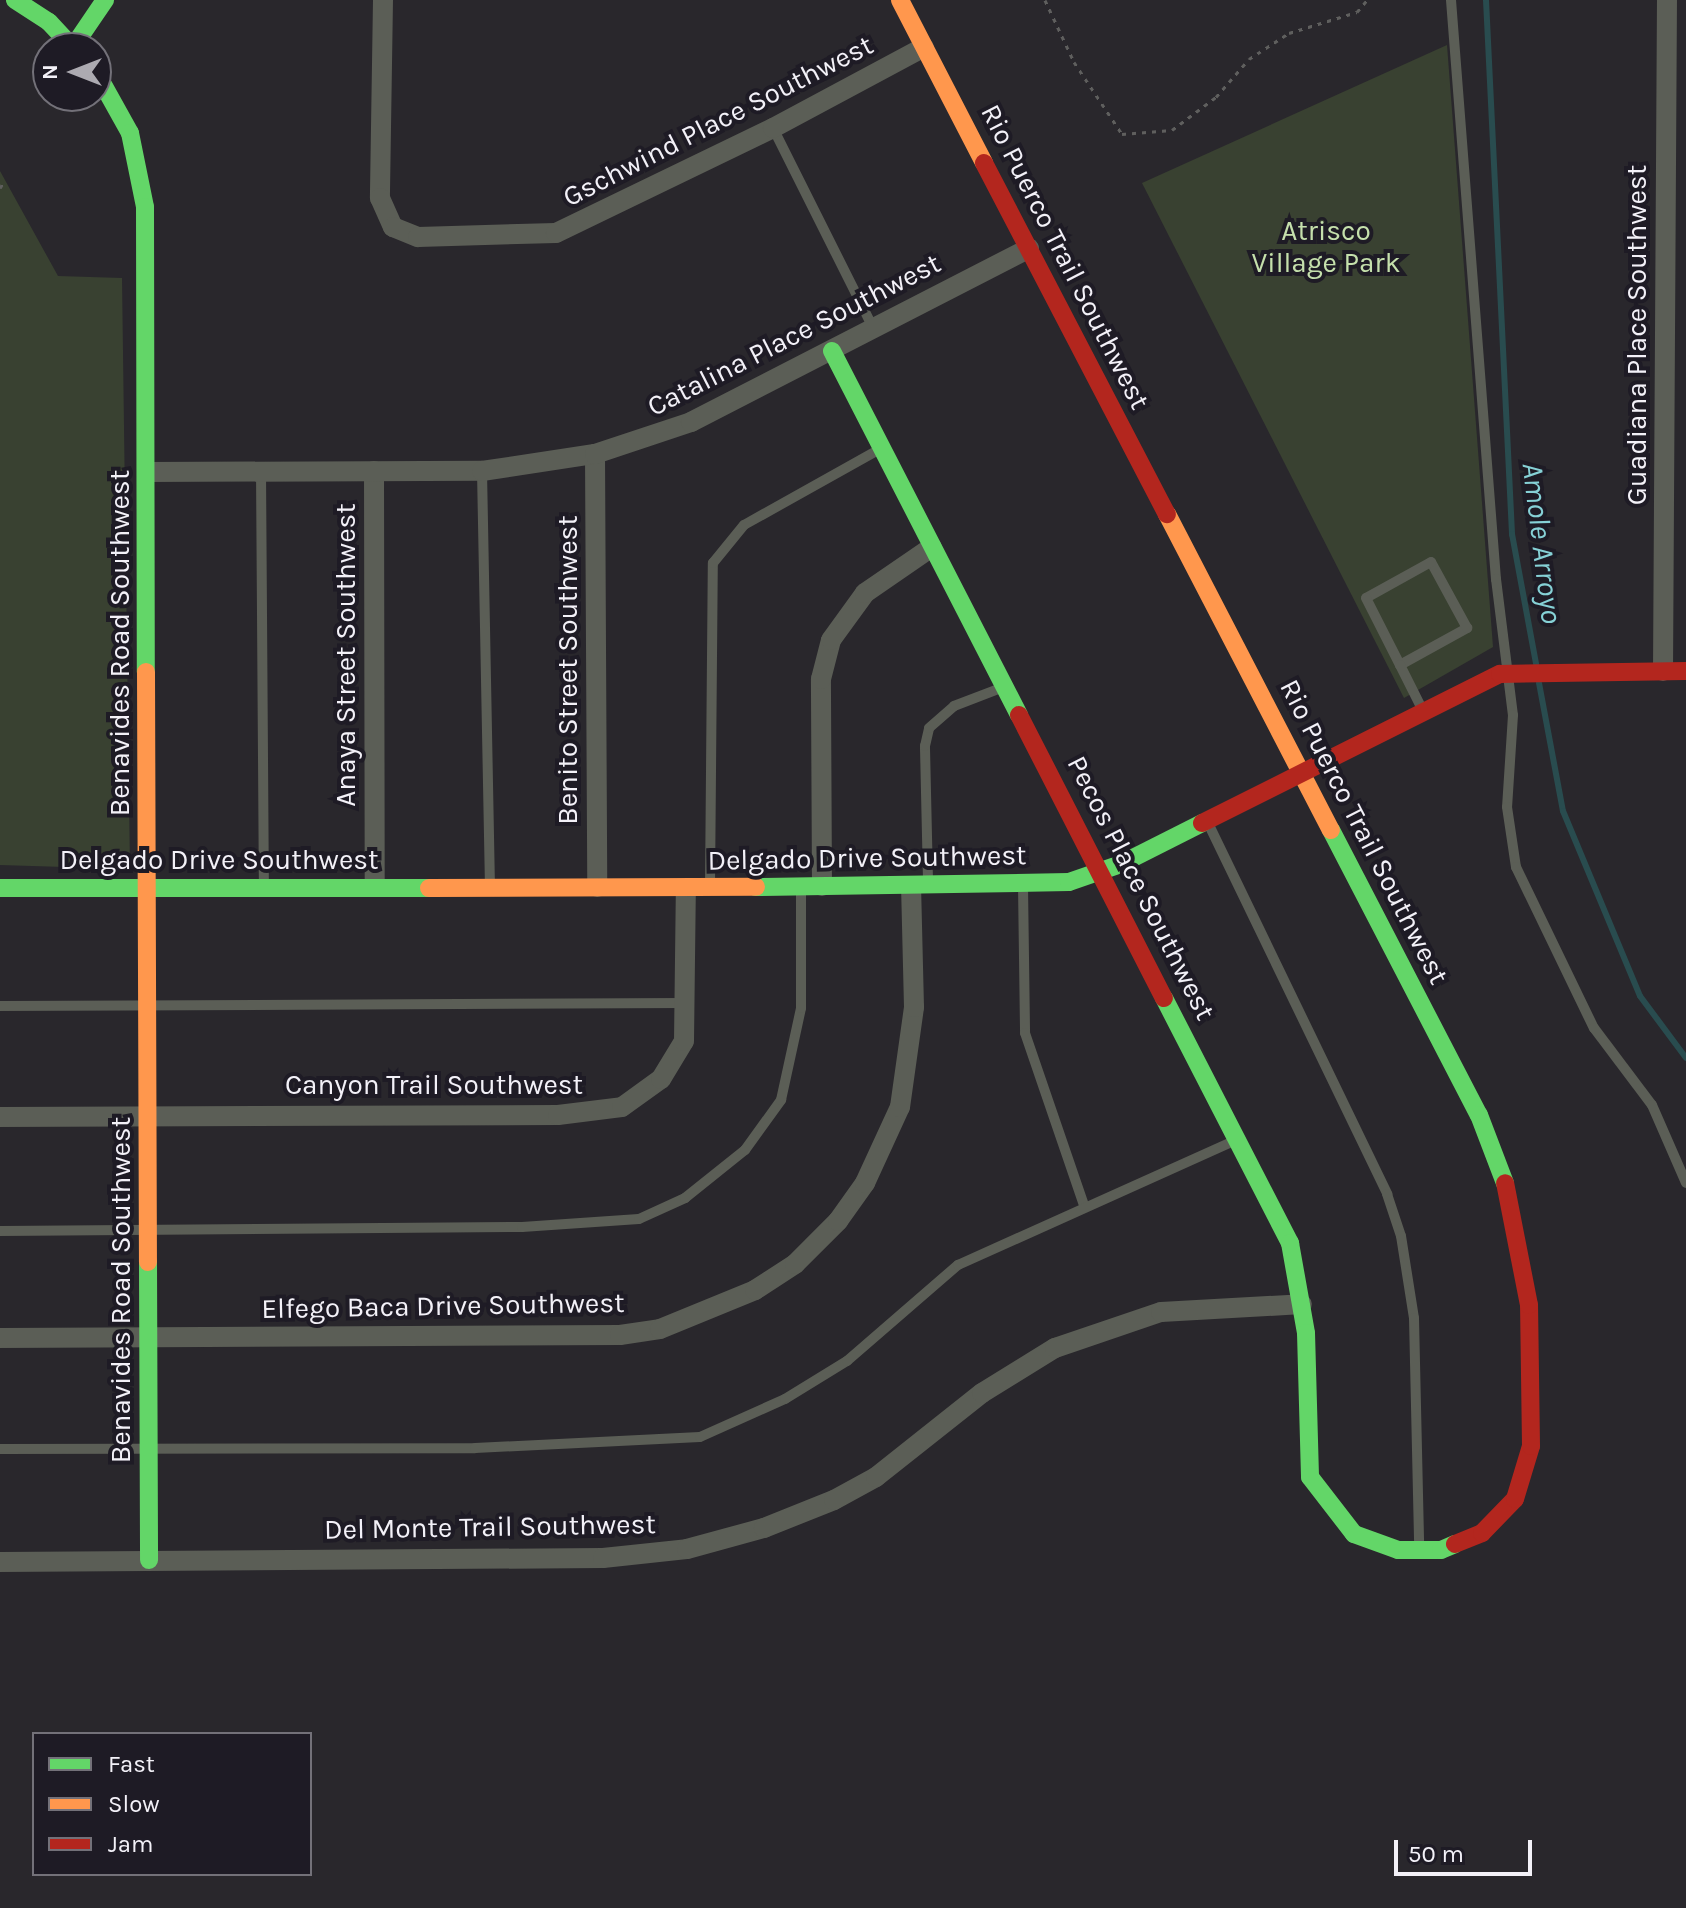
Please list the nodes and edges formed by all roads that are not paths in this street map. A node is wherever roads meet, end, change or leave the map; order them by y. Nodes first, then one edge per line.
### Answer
1 (15, 0) edge
2 (105, 0) edge
3 (383, 0) edge
4 (900, 0) edge
5 (1451, 0) edge
6 (1667, 0) edge
7 (58, 32) edge
8 (84, 32) edge
9 (924, 47) junction
10 (112, 101) edge
11 (773, 128) junction
12 (1029, 248) junction
13 (873, 328) junction
14 (832, 351) junction
15 (881, 449) junction
16 (595, 454) junction
17 (261, 471) junction
18 (374, 471) junction
19 (482, 471) junction
20 (147, 472) junction
21 (932, 547) junction
22 (1400, 665) junction
23 (1663, 671) junction
24 (1686, 671) edge
25 (1505, 673) junction
26 (1006, 686) junction
27 (1423, 711) junction
28 (1302, 772) junction
29 (1207, 822) junction
30 (1101, 872) junction
31 (490, 886) junction
32 (822, 886) junction
33 (1023, 886) junction
34 (264, 887) junction
35 (375, 887) junction
36 (597, 887) junction
37 (801, 887) junction
38 (920, 887) junction
39 (0, 888) edge
40 (686, 888) junction
41 (710, 888) junction
42 (149, 889) junction
43 (688, 1003) junction
44 (150, 1005) junction
45 (0, 1006) edge
46 (150, 1115) junction
47 (0, 1117) edge
48 (1240, 1139) junction
49 (1686, 1183) edge
50 (1084, 1205) junction
51 (0, 1231) edge
52 (149, 1231) junction
53 (1302, 1304) junction
54 (0, 1338) edge
55 (149, 1338) junction
56 (0, 1449) edge
57 (149, 1451) junction
58 (1310, 1477) joint
59 (1419, 1551) junction
60 (149, 1560) junction
61 (0, 1562) edge

1 - 7 street
2 - 8 street
3 - 11 street, Gschwind Place Southwest
4 - 9 street, Rio Puerco Trail Southwest
5 - 25 lane
6 - 23 street, Guadiana Place Southwest
9 - 11 street, Gschwind Place Southwest
9 - 12 street, Rio Puerco Trail Southwest
10 - 20 street, Benavides Road Southwest
11 - 13 lane
12 - 13 street, Catalina Place Southwest
12 - 28 street, Rio Puerco Trail Southwest
13 - 14 street, Catalina Place Southwest
14 - 15 street, Pecos Place Southwest
14 - 16 street, Catalina Place Southwest
15 - 21 street, Pecos Place Southwest
15 - 41 lane
16 - 19 street, Catalina Place Southwest
16 - 36 street, Benito Street Southwest
17 - 18 street, Catalina Place Southwest
17 - 20 street, Catalina Place Southwest
17 - 34 lane
18 - 19 street, Catalina Place Southwest
18 - 35 street, Anaya Street Southwest
19 - 31 lane
20 - 42 street, Benavides Road Southwest
21 - 26 street, Pecos Place Southwest
21 - 32 street
22 - 22 lane
22 - 27 lane
23 - 24 street, Delgado Drive Southwest
23 - 25 street, Delgado Drive Southwest
25 - 27 street, Delgado Drive Southwest
25 - 49 lane
26 - 30 street, Pecos Place Southwest
26 - 38 lane
27 - 28 street, Delgado Drive Southwest
28 - 29 street, Delgado Drive Southwest
28 - 59 street, Rio Puerco Trail Southwest
29 - 30 street, Delgado Drive Southwest
29 - 59 lane
30 - 33 street, Delgado Drive Southwest
30 - 48 street, Pecos Place Southwest
31 - 35 street, Delgado Drive Southwest
31 - 36 street, Delgado Drive Southwest
32 - 37 street, Delgado Drive Southwest
32 - 38 street, Delgado Drive Southwest
33 - 38 street, Delgado Drive Southwest
33 - 50 lane
34 - 35 street, Delgado Drive Southwest
34 - 42 street, Delgado Drive Southwest
36 - 40 street, Delgado Drive Southwest
37 - 41 street, Delgado Drive Southwest
37 - 52 lane
38 - 55 street, Elfego Baca Drive Southwest
39 - 42 street, Delgado Drive Southwest
40 - 41 street, Delgado Drive Southwest
40 - 43 street, Canyon Trail Southwest
42 - 44 street, Benavides Road Southwest
43 - 44 lane
43 - 46 street, Canyon Trail Southwest
44 - 45 lane
44 - 46 street, Benavides Road Southwest
46 - 47 street, Canyon Trail Southwest
46 - 52 street, Benavides Road Southwest
48 - 50 lane
48 - 53 street, Pecos Place Southwest
50 - 57 lane
51 - 52 lane
52 - 55 street, Benavides Road Southwest
53 - 58 street, Pecos Place Southwest
53 - 60 street, Del Monte Trail Southwest
54 - 55 street, Elfego Baca Drive Southwest
55 - 57 street, Benavides Road Southwest
56 - 57 lane
57 - 60 street, Benavides Road Southwest
58 - 59 street, Rio Puerco Trail Southwest
60 - 61 street, Del Monte Trail Southwest

